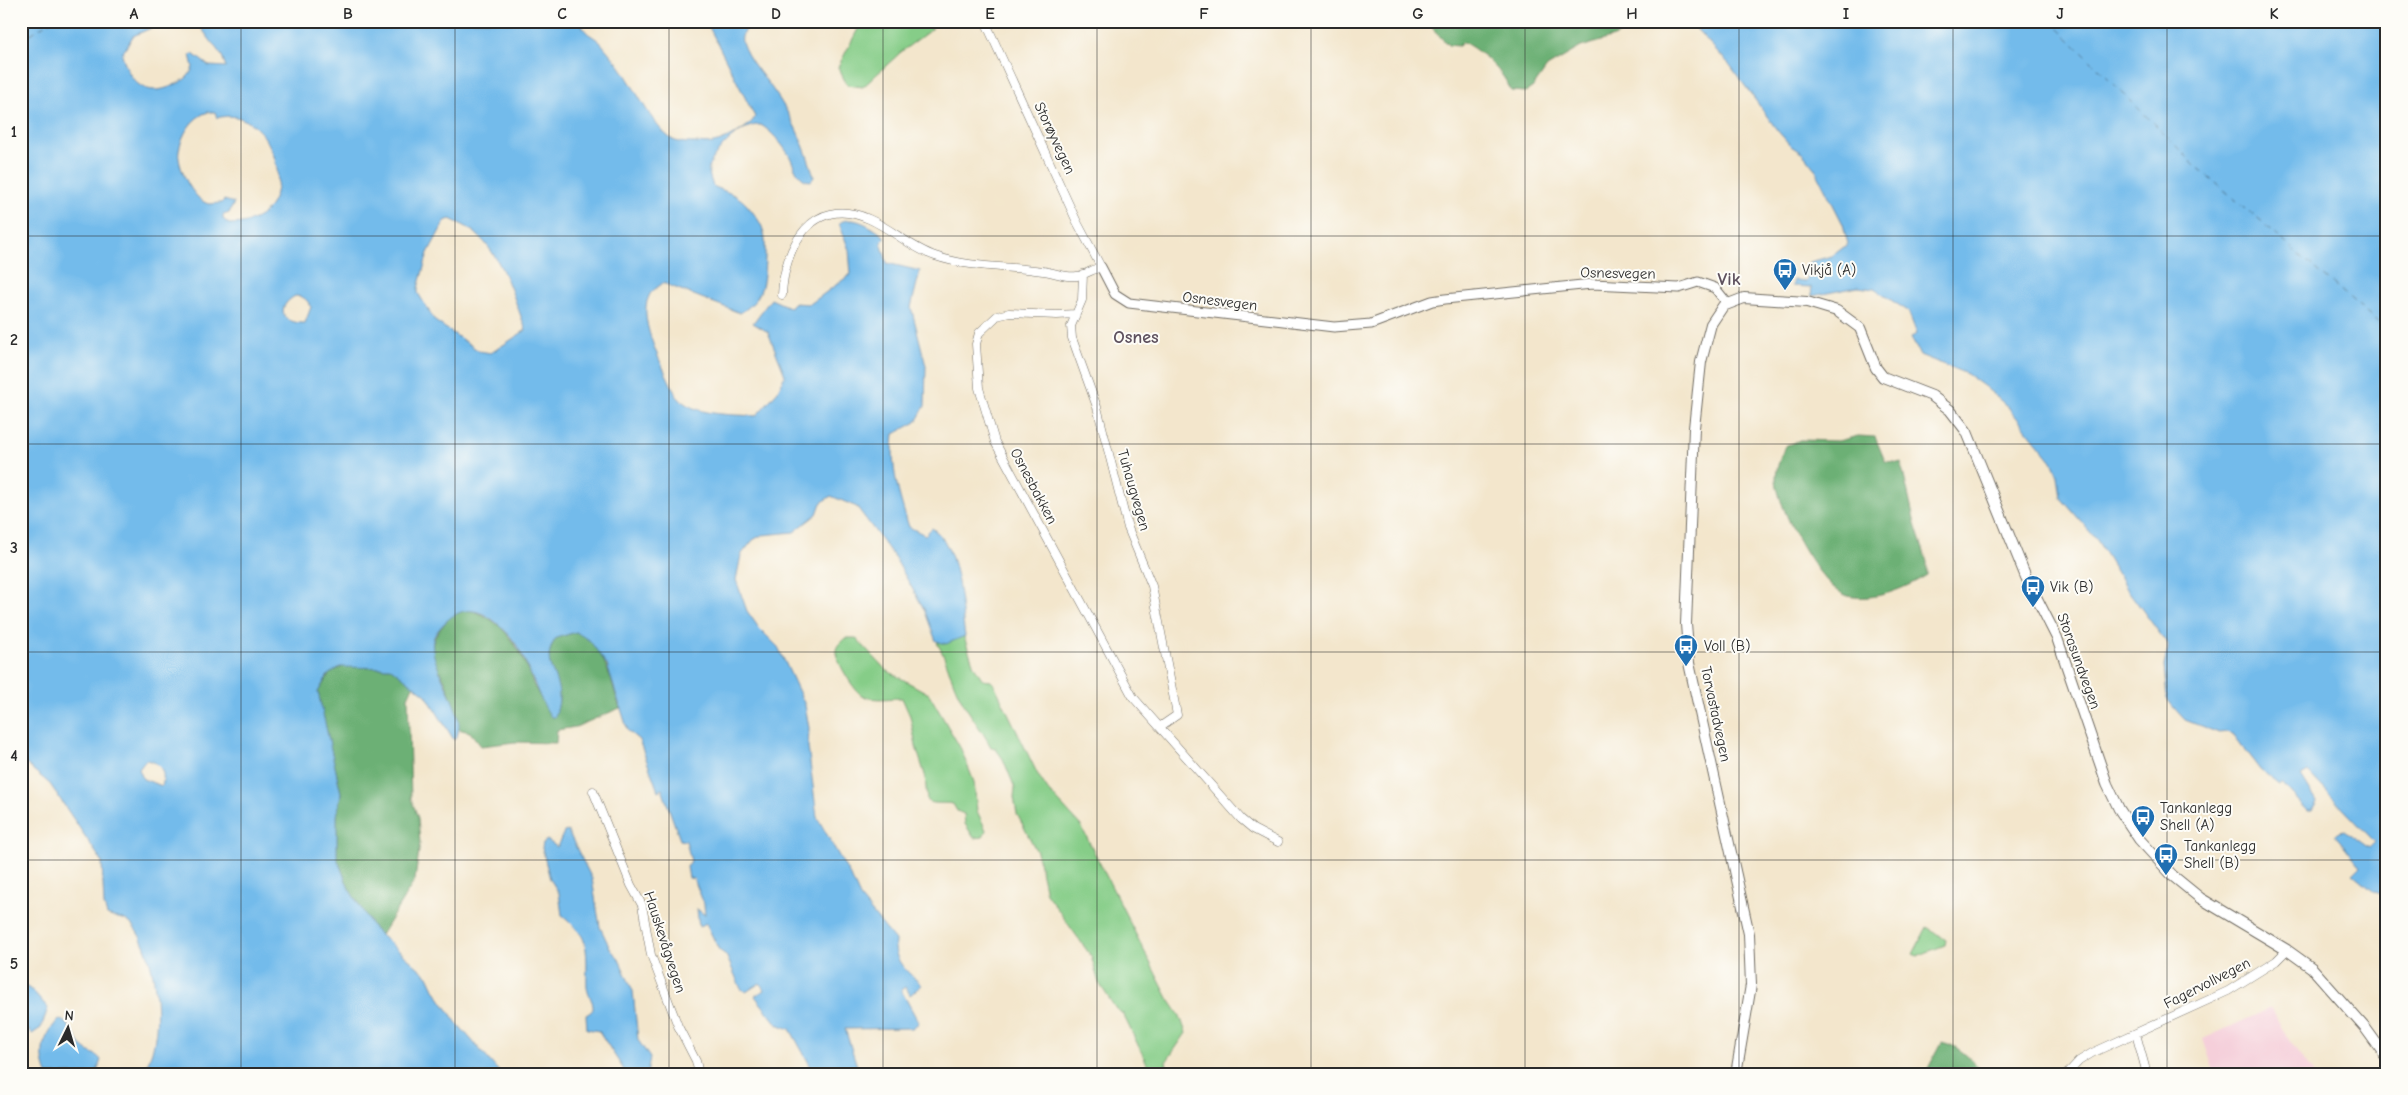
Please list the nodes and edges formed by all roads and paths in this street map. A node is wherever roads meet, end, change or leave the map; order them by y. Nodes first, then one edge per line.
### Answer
1 (985, 21) edge
2 (1101, 266) junction
3 (1083, 274) junction
4 (782, 295) dead end
5 (1727, 303) junction
6 (1075, 314) junction
7 (1161, 726) junction
8 (593, 791) dead end
9 (1278, 842) dead end
10 (2287, 950) junction
11 (2136, 1034) junction
12 (2387, 1058) edge
13 (699, 1074) edge
14 (1736, 1074) edge
15 (2067, 1074) edge
16 (2147, 1074) edge

1 - 2 street, Storøyvegen
2 - 3 street
2 - 5 street, Osnesvegen
3 - 4 street
3 - 6 street, Tuhaugvegen
5 - 10 main road, Storasundvegen
5 - 14 main road, Torvastadvegen
6 - 7 street, Tuhaugvegen
6 - 7 street, Osnesbakken
7 - 9 street, Osnesbakken
8 - 13 street, Hauskevågvegen
10 - 11 street, Fagervollvegen
10 - 12 main road, Storasundvegen
11 - 15 street, Fagervollvegen
11 - 16 street

